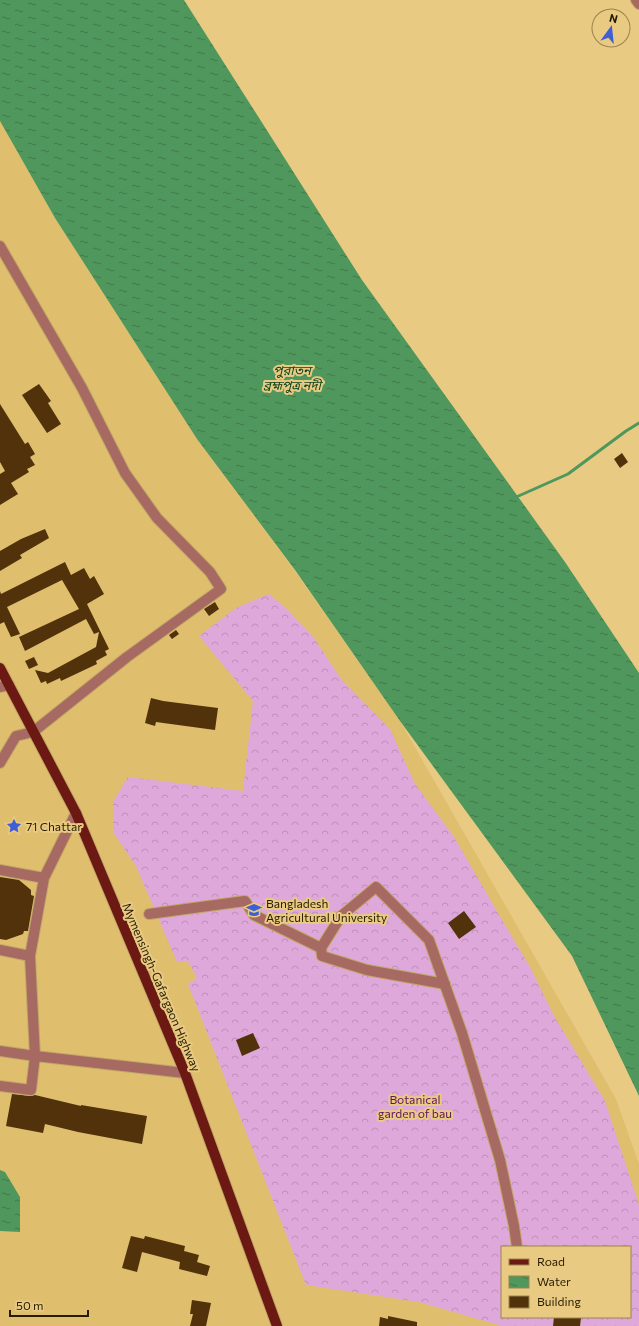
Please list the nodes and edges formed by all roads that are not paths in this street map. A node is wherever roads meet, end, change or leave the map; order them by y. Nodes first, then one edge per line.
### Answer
1 (636, 0) edge
2 (639, 4) edge
3 (0, 246) edge
4 (0, 668) edge
5 (5, 686) edge
6 (33, 732) junction
7 (0, 763) edge
8 (76, 813) junction
9 (0, 870) edge
10 (44, 878) junction
11 (149, 914) dead end
12 (321, 948) junction
13 (0, 950) edge
14 (30, 956) junction
15 (445, 984) junction
16 (0, 1050) edge
17 (35, 1056) junction
18 (185, 1073) junction
19 (0, 1086) edge
20 (517, 1246) edge
21 (277, 1326) edge

1 - 2 street
3 - 6 street
4 - 5 main road, Mymensingh-Gafargaon Highway
5 - 6 main road, Mymensingh-Gafargaon Highway
6 - 7 street
6 - 8 main road, Mymensingh-Gafargaon Highway
8 - 10 street
8 - 18 main road, Mymensingh-Gafargaon Highway
9 - 10 street
10 - 14 street
11 - 12 street
12 - 15 street
12 - 15 street
13 - 14 street
14 - 17 street
15 - 20 street
16 - 17 street
17 - 18 street
17 - 19 street
18 - 21 main road, Mymensingh-Gafargaon Highway

